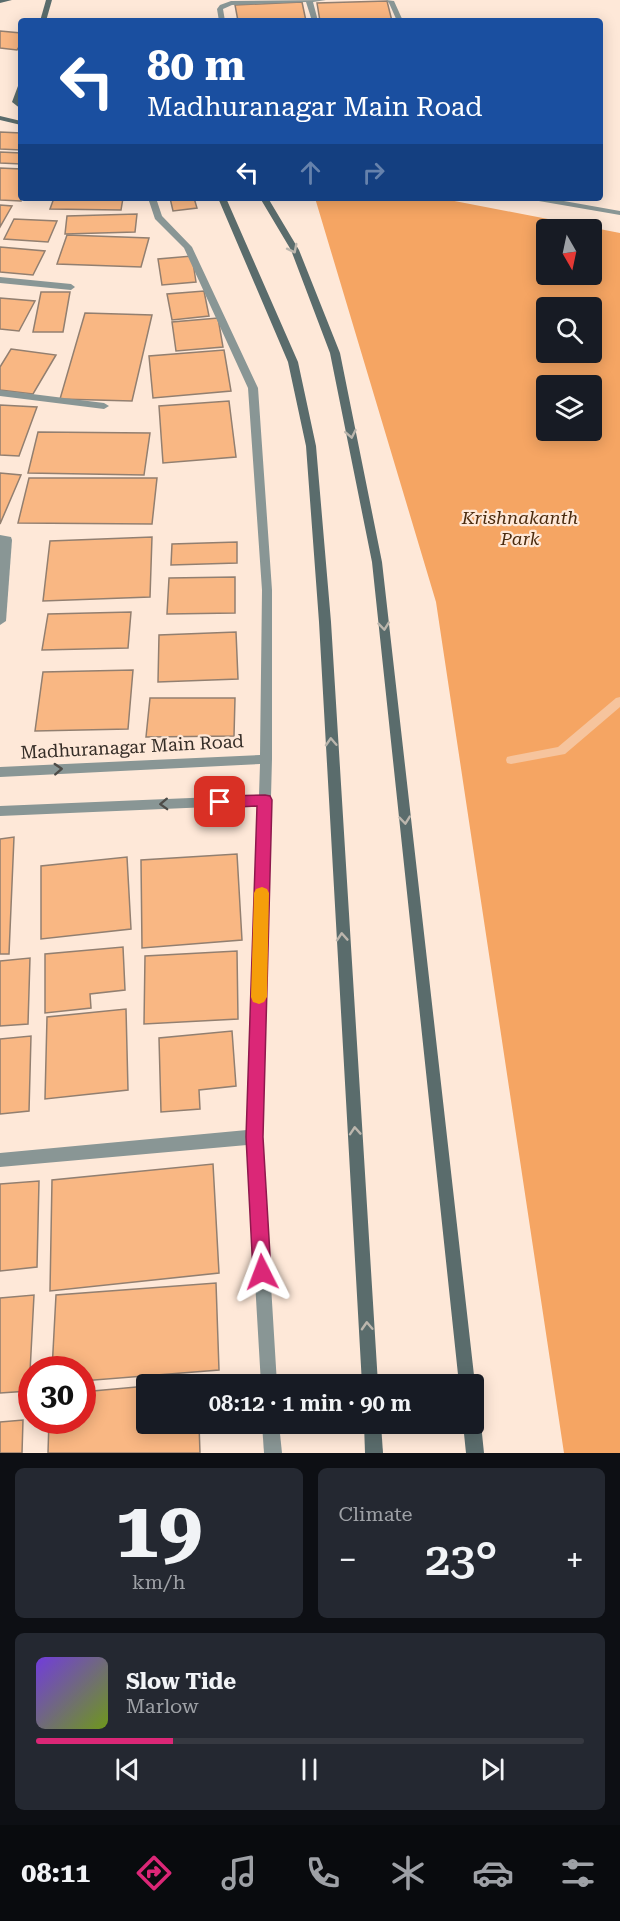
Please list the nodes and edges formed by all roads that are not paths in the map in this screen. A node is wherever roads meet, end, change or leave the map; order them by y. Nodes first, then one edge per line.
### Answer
1 (9, 0) edge
2 (49, 0) edge
3 (309, 0) edge
4 (323, 0) edge
5 (389, 0) edge
6 (0, 2) edge
7 (44, 18) edge
8 (222, 18) edge
9 (314, 18) edge
10 (399, 18) edge
11 (0, 118) edge
12 (18, 122) edge
13 (153, 201) edge
14 (223, 201) edge
15 (266, 201) edge
16 (550, 201) edge
17 (620, 213) edge
18 (0, 280) edge
19 (71, 287) dead end
20 (0, 393) edge
21 (104, 406) dead end
22 (0, 539) edge
23 (0, 621) edge
24 (266, 759) junction
25 (0, 772) edge
26 (265, 800) junction
27 (0, 811) edge
28 (254, 1137) junction
29 (0, 1160) edge
30 (268, 1374) edge
31 (369, 1374) edge
32 (466, 1374) edge
33 (272, 1434) edge
34 (373, 1434) edge
35 (472, 1434) edge
36 (273, 1453) edge
37 (374, 1453) edge
38 (475, 1453) edge

1 - 6 main road
2 - 7 main road
3 - 4 street
3 - 8 street
3 - 9 street
5 - 10 street
11 - 12 main road
13 - 24 street
31 -> 14 main road
15 -> 32 main road
16 - 17 street
18 - 19 street
20 - 21 street
22 - 23 street
25 -> 24 street, Madhuranagar Main Road
24 - 26 street
26 -> 27 street
26 - 28 street
28 - 29 street
28 - 30 street
33 - 36 street
34 - 37 main road
35 - 38 main road

